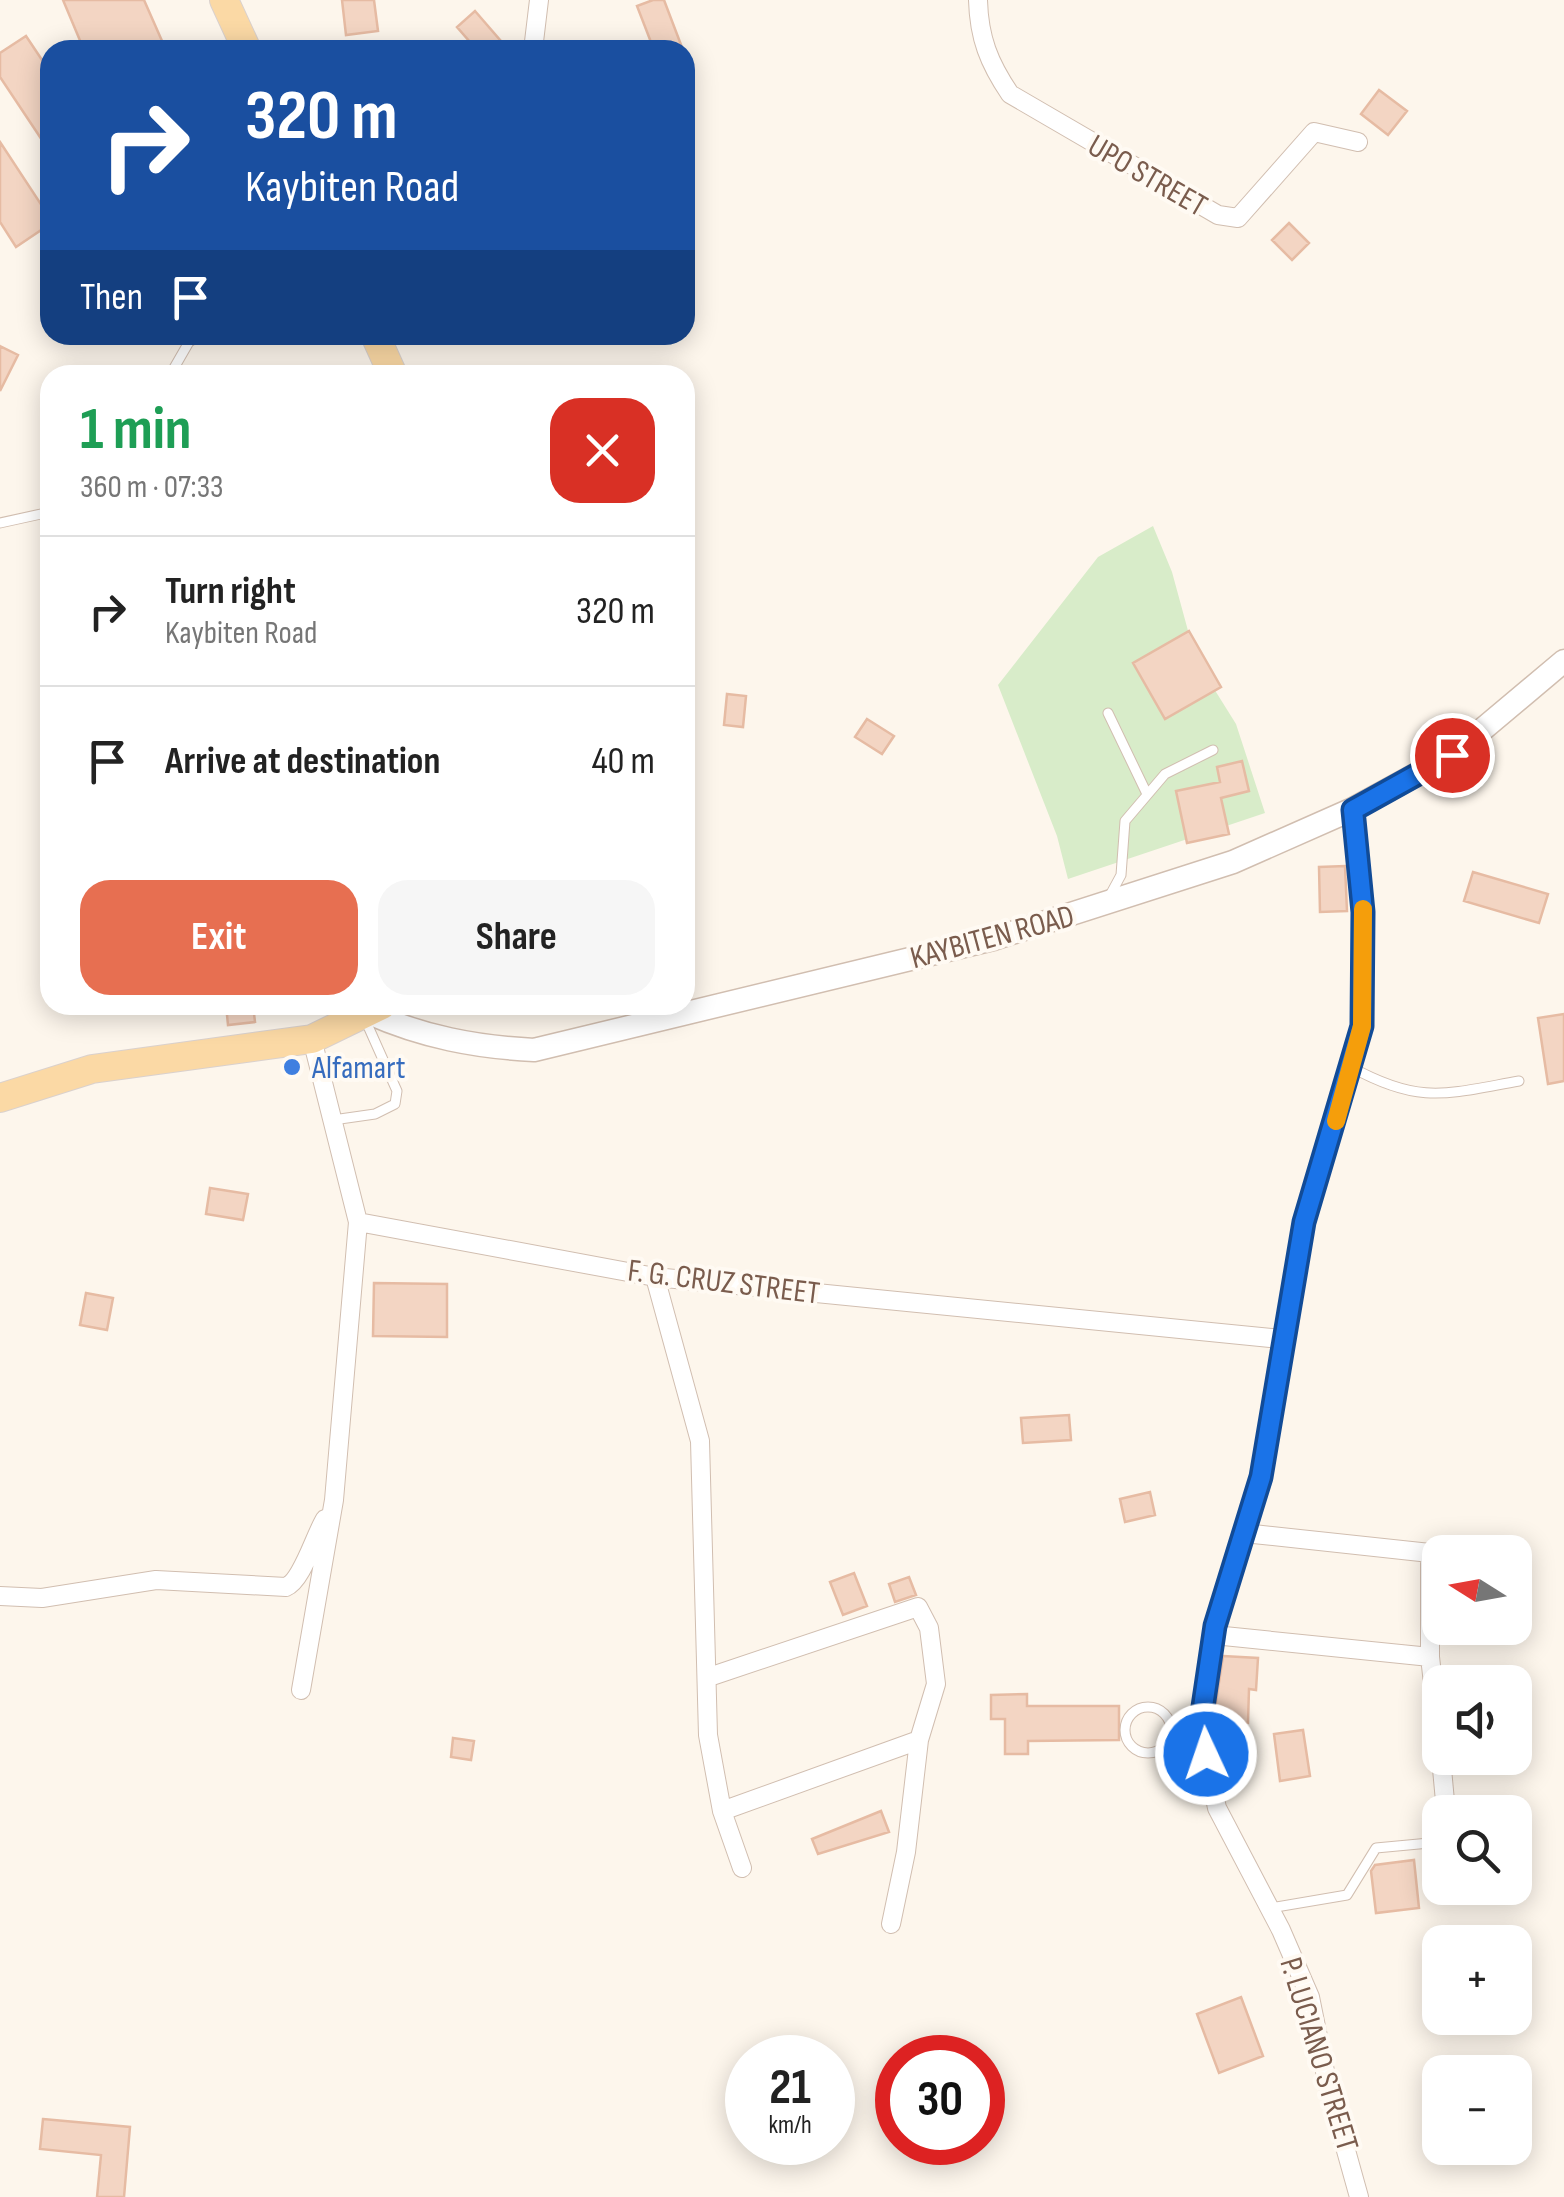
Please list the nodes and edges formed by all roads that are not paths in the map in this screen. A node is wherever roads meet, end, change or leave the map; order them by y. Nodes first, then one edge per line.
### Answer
1 (224, 0) edge
2 (539, 0) edge
3 (978, 0) edge
4 (242, 40) edge
5 (534, 40) edge
6 (1358, 142) dead end
7 (40, 514) edge
8 (0, 524) edge
9 (1564, 661) edge
10 (1108, 713) dead end
11 (1213, 750) dead end
12 (1147, 794) junction
13 (1353, 810) junction
14 (1107, 903) junction
15 (695, 1011) edge
16 (363, 1015) edge
17 (372, 1015) edge
18 (378, 1015) edge
19 (679, 1015) edge
20 (312, 1039) junction
21 (1351, 1067) junction
22 (1520, 1081) dead end
23 (0, 1098) edge
24 (330, 1121) junction
25 (358, 1222) junction
26 (655, 1277) junction
27 (1281, 1340) junction
28 (330, 1512) junction
29 (1244, 1533) junction
30 (0, 1596) edge
31 (1214, 1635) junction
32 (1430, 1657) junction
33 (1431, 1665) edge
34 (709, 1677) junction
35 (301, 1690) dead end
36 (1200, 1727) junction
37 (1172, 1728) junction
38 (919, 1740) junction
39 (722, 1810) junction
40 (1422, 1844) edge
41 (742, 1868) dead end
42 (1270, 1908) junction
43 (890, 1924) dead end
44 (1359, 2197) edge

1 - 4 main road
2 - 5 street
3 - 6 street, UPO STREET
7 - 8 lane
9 - 13 street, KAYBITEN ROAD
10 - 12 lane
11 - 12 lane
12 - 14 lane
13 - 14 street, KAYBITEN ROAD
13 - 21 street, P. LUCIANO STREET
14 - 15 street, KAYBITEN ROAD
16 - 20 main road
17 - 24 lane
18 - 19 street, KAYBITEN ROAD
20 - 23 main road
20 - 24 street
21 - 22 lane
21 - 27 street, P. LUCIANO STREET
24 - 25 street
25 - 26 street, F. G. CRUZ STREET
25 - 28 street
26 - 27 street, F. G. CRUZ STREET
26 - 34 street
27 - 29 street, P. LUCIANO STREET
28 - 30 street
28 - 35 street
29 - 31 street, P. LUCIANO STREET
29 - 32 street
31 - 32 street
31 - 36 street, P. LUCIANO STREET
32 - 33 street
34 - 38 street
34 - 39 street
36 - 37 lane
36 - 42 street, P. LUCIANO STREET
37 - 37 lane
38 - 39 street
38 - 43 street
39 - 41 street
40 - 42 lane
42 - 44 street, P. LUCIANO STREET

